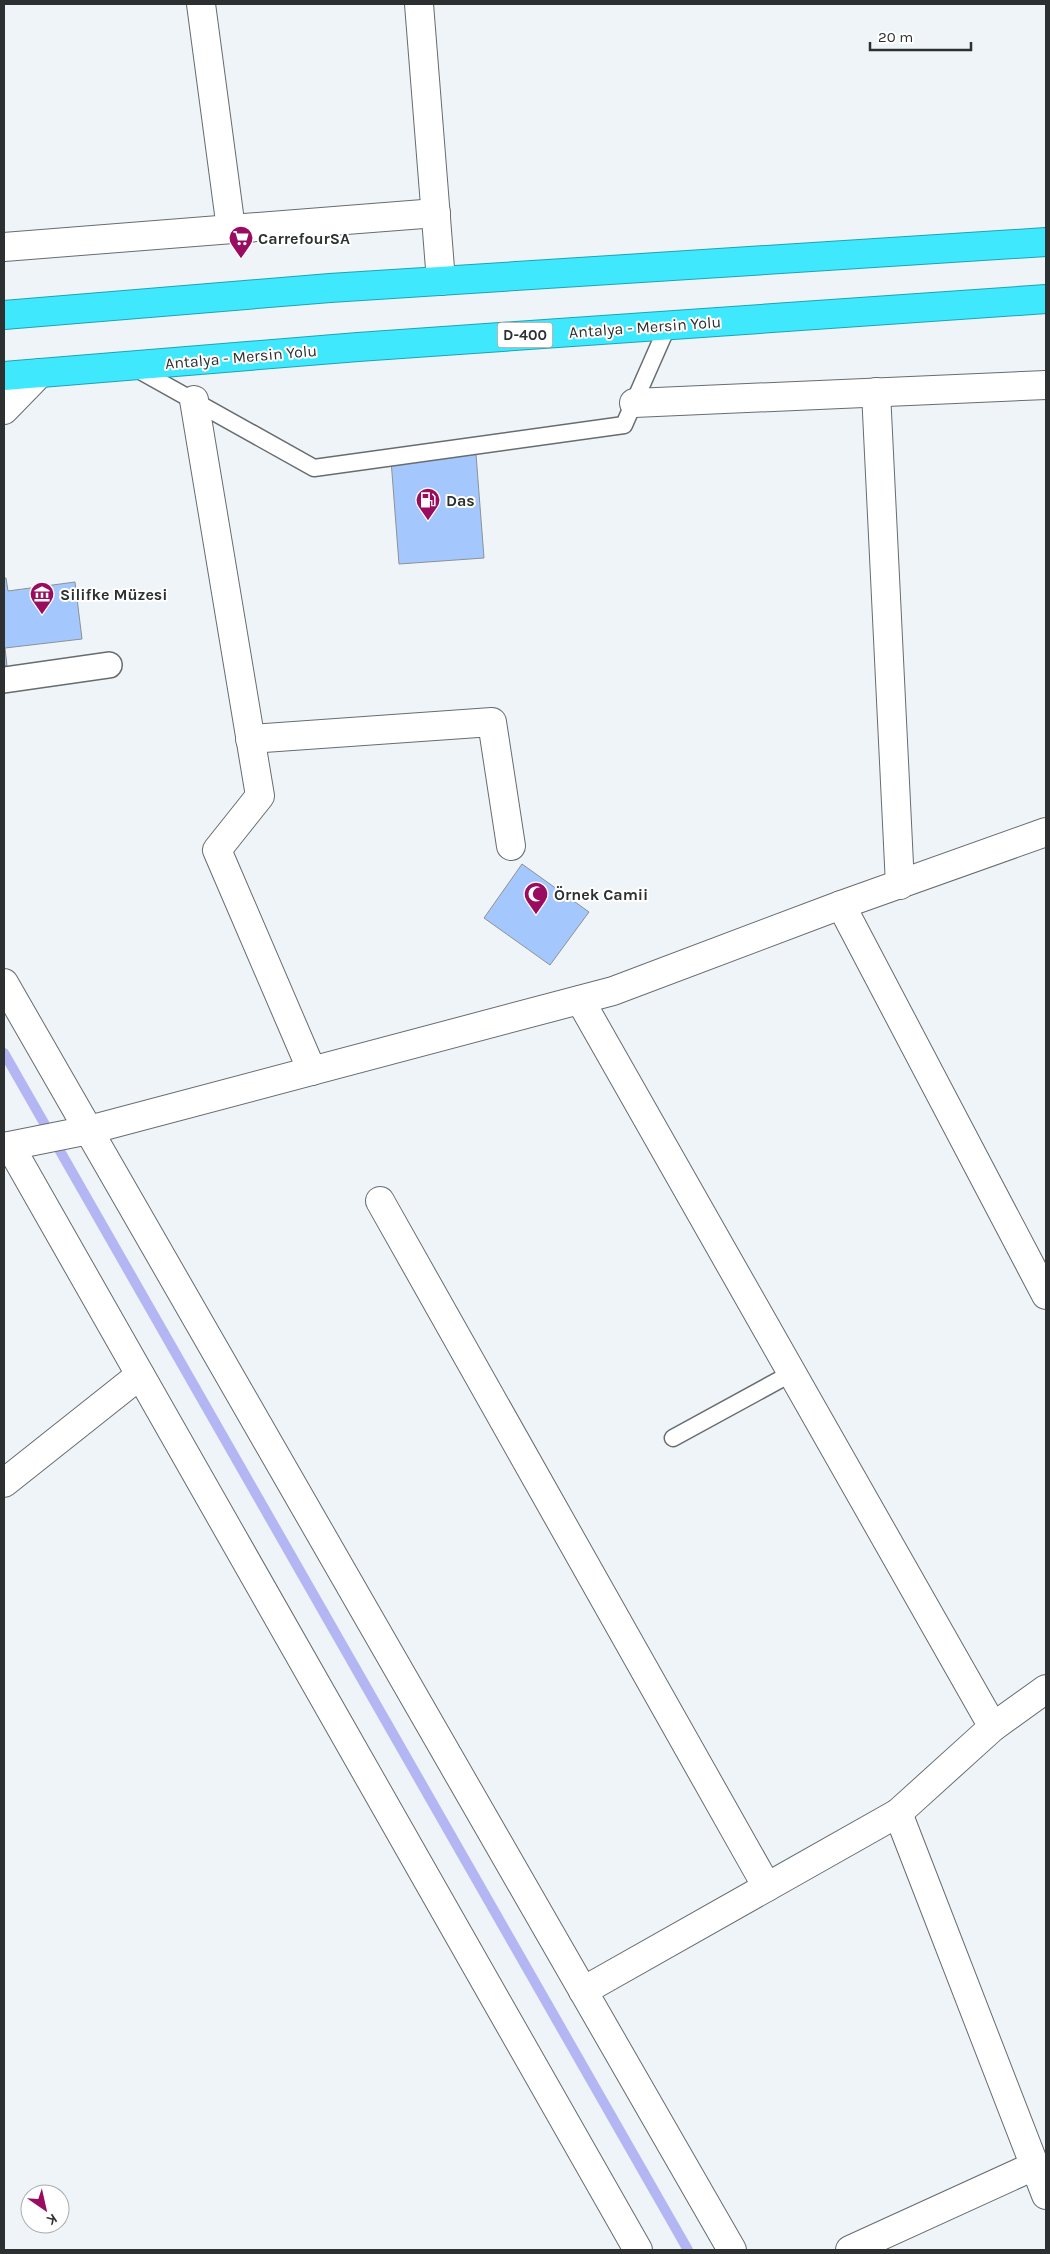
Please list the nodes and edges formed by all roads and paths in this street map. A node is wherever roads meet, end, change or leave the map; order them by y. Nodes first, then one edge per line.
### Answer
1 (201, 4) edge
2 (419, 4) edge
3 (436, 213) junction
4 (231, 229) junction
5 (1046, 242) edge
6 (4, 247) edge
7 (441, 282) junction
8 (1046, 299) edge
9 (4, 315) edge
10 (668, 325) junction
11 (131, 365) junction
12 (40, 373) junction
13 (4, 376) edge
14 (1046, 385) edge
15 (876, 392) junction
16 (194, 400) junction
17 (634, 403) junction
18 (4, 410) edge
19 (109, 665) dead end
20 (4, 680) edge
21 (250, 739) junction
22 (1046, 832) edge
23 (511, 846) dead end
24 (900, 885) junction
25 (841, 906) junction
26 (4, 983) edge
27 (580, 1000) junction
28 (312, 1071) junction
29 (89, 1130) junction
30 (7, 1147) edge
31 (380, 1201) dead end
32 (1046, 1295) edge
33 (792, 1373) junction
34 (140, 1375) junction
35 (673, 1438) dead end
36 (4, 1483) edge
37 (1046, 1688) edge
38 (993, 1727) junction
39 (898, 1813) junction
40 (767, 1887) junction
41 (583, 1991) junction
42 (1034, 2166) junction
43 (1046, 2195) edge
44 (638, 2250) edge
45 (732, 2250) edge
46 (850, 2250) edge

1 - 4 street
2 - 3 street
3 - 4 street
3 - 7 street
4 - 6 street
5 - 7 highway
7 - 9 highway
8 - 10 highway, Antalya - Mersin Yolu / D-400
10 - 11 highway, Antalya - Mersin Yolu / D-400
10 - 17 lane
11 - 12 highway, Antalya - Mersin Yolu / D-400
11 - 16 lane
12 - 13 highway, Antalya - Mersin Yolu / D-400
12 - 18 street
14 - 15 street
15 - 17 street
15 - 24 street
16 - 17 lane
16 - 21 street
19 - 20 street
21 - 23 street
21 - 28 street
22 - 24 street
24 - 25 street
25 - 27 street
25 - 32 street
26 - 29 street
27 - 28 street
27 - 33 street
28 - 29 street
29 - 30 street
29 - 41 street
30 - 34 street
31 - 40 street
33 - 35 lane
33 - 38 street
34 - 36 street
34 - 44 street
37 - 38 street
38 - 39 street
39 - 40 street
39 - 42 street
40 - 41 street
41 - 45 street
42 - 43 street
42 - 46 street

